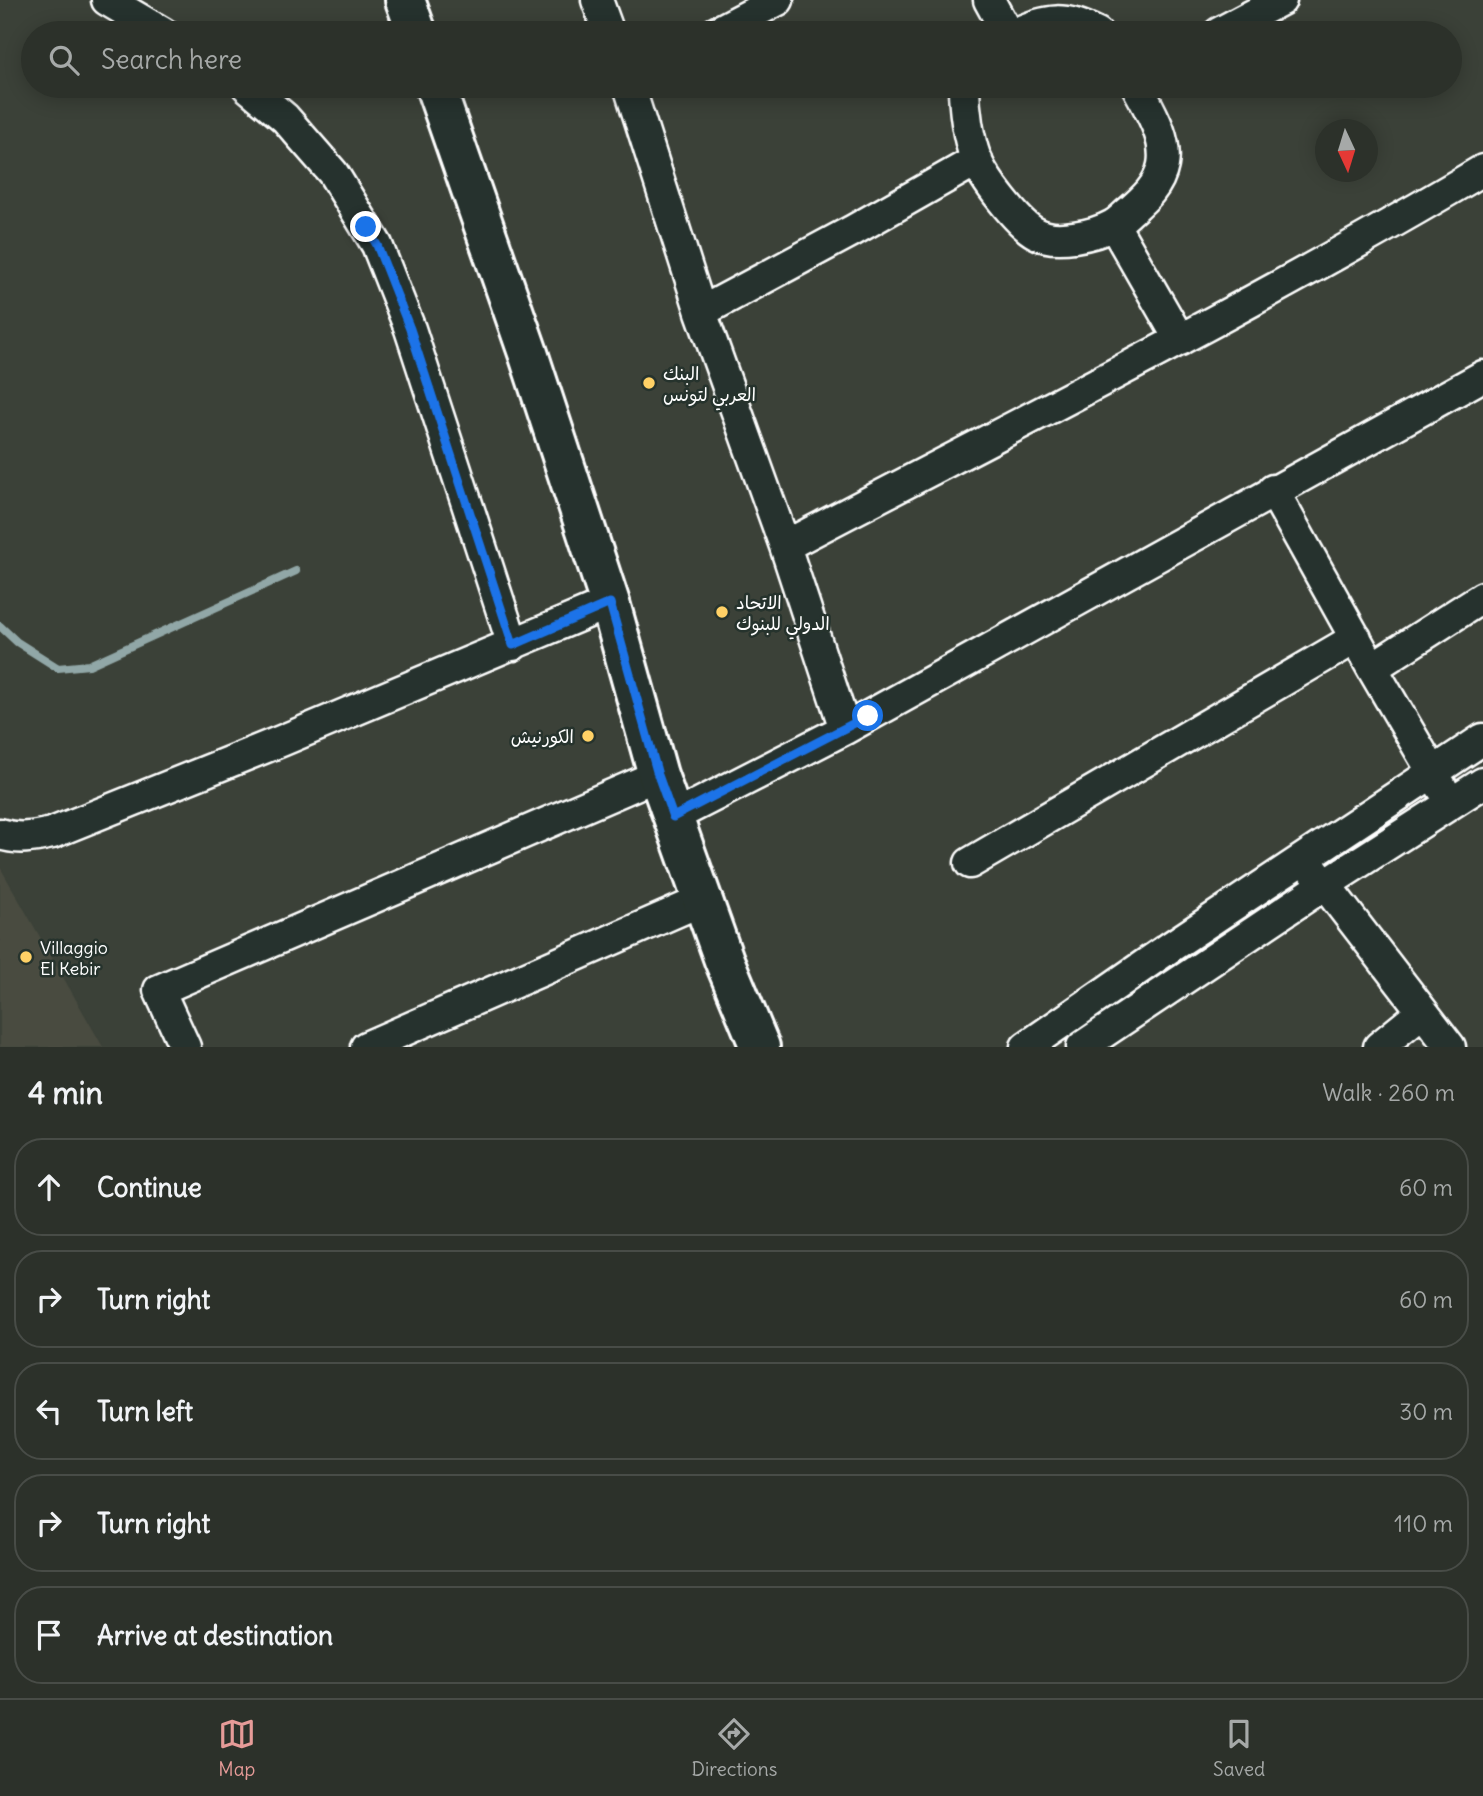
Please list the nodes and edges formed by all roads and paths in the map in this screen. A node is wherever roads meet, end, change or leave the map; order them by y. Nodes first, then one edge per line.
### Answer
1 (107, 0) edge
2 (405, 0) edge
3 (597, 0) edge
4 (778, 0) edge
5 (989, 0) edge
6 (1281, 0) edge
7 (143, 21) edge
8 (413, 21) edge
9 (605, 21) edge
10 (738, 21) edge
11 (1000, 21) edge
12 (1242, 21) edge
13 (261, 98) edge
14 (439, 98) edge
15 (633, 98) edge
16 (965, 98) edge
17 (1143, 98) edge
18 (977, 160) junction
19 (1483, 170) edge
20 (1114, 225) junction
21 (701, 312) junction
22 (1180, 340) junction
23 (1483, 376) edge
24 (1273, 490) junction
25 (785, 546) junction
26 (1483, 597) edge
27 (610, 603) junction
28 (1356, 638) junction
29 (513, 645) junction
30 (1372, 668) junction
31 (845, 729) junction
32 (1473, 746) edge
33 (1431, 772) junction
34 (658, 775) junction
35 (1483, 782) edge
36 (1452, 803) junction
37 (673, 817) junction
38 (0, 834) edge
39 (1304, 857) junction
40 (970, 863) dead end
41 (1324, 885) junction
42 (703, 900) junction
43 (1422, 1012) junction
44 (185, 1047) edge
45 (366, 1047) edge
46 (760, 1047) edge
47 (1026, 1047) edge
48 (1082, 1047) edge
49 (1379, 1047) edge
50 (1450, 1047) edge

1 - 7 street
2 - 8 main road
3 - 9 street
4 - 10 street
5 - 11 street
6 - 12 street
13 - 29 street
14 - 27 main road
15 - 21 street
16 - 18 street
17 - 20 street
18 - 20 street
18 - 21 street
19 - 22 street
20 - 22 street
21 - 25 street
22 - 25 street
23 - 24 street
24 - 28 street
24 - 31 street
25 - 31 street
26 - 30 street
27 - 29 street
27 - 34 main road
28 - 30 street
28 - 40 street
29 - 38 street
30 - 33 street
31 - 37 street
32 - 33 street
32 - 35 street
33 - 36 street
33 - 39 street
34 - 37 main road
34 - 44 street
35 - 36 street
36 - 41 street
37 - 42 main road
39 - 41 street
39 - 47 street
41 - 43 street
41 - 48 street
42 - 45 street
42 - 46 main road
43 - 49 street
43 - 50 street

